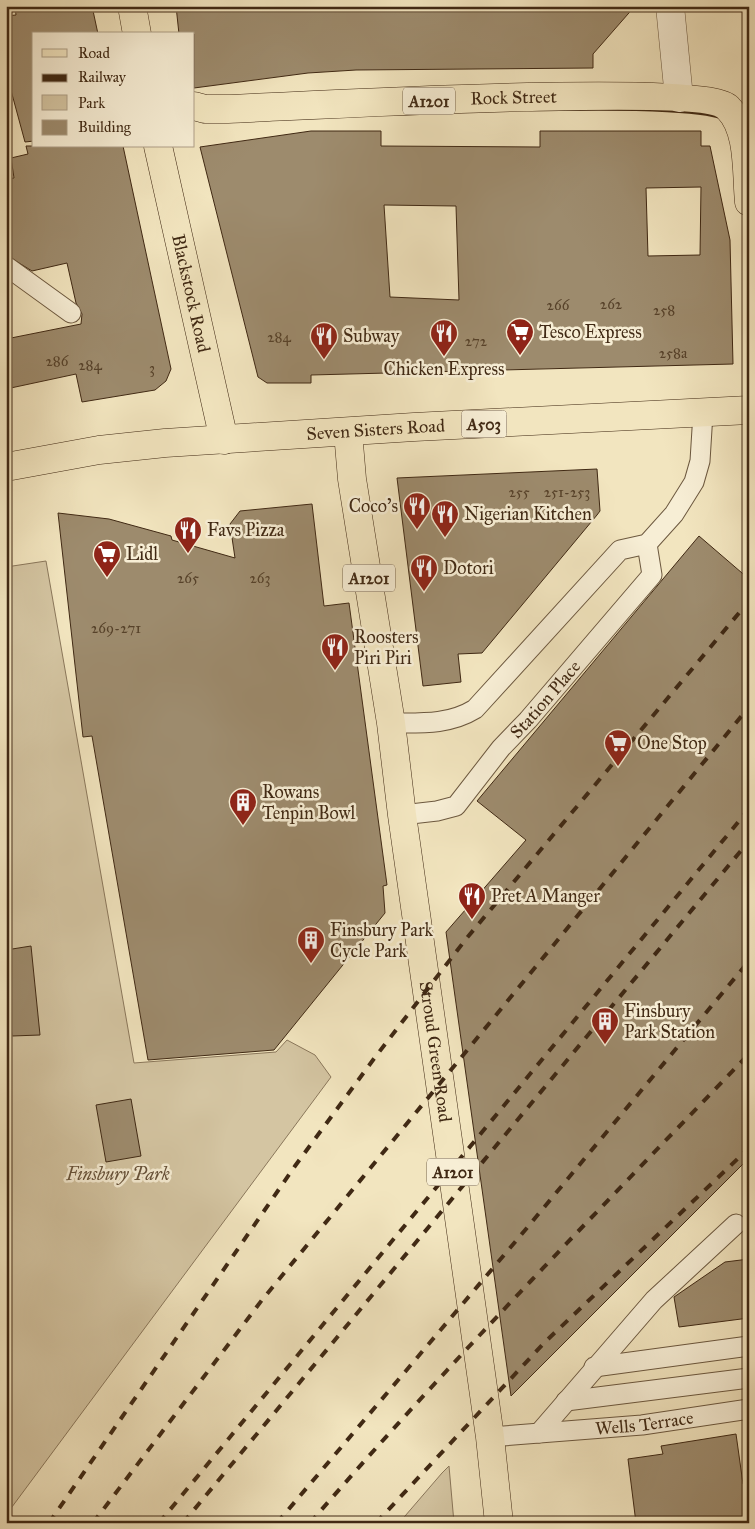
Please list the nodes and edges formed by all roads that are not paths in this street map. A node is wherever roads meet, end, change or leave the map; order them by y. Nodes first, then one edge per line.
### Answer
1 (132, 6) edge
2 (670, 6) edge
3 (137, 32) edge
4 (679, 98) junction
5 (195, 106) edge
6 (226, 109) junction
7 (195, 122) edge
8 (158, 148) edge
9 (176, 148) edge
10 (747, 171) edge
11 (166, 190) junction
12 (749, 202) edge
13 (6, 266) edge
14 (71, 314) dead end
15 (749, 410) edge
16 (703, 413) junction
17 (348, 432) junction
18 (224, 440) junction
19 (6, 467) edge
20 (647, 544) junction
21 (391, 723) junction
22 (402, 815) junction
23 (736, 1224) dead end
24 (749, 1346) edge
25 (594, 1367) junction
26 (749, 1378) edge
27 (566, 1401) junction
28 (749, 1409) edge
29 (539, 1433) junction
30 (490, 1437) junction
31 (499, 1523) edge

1 - 3 main road
2 - 4 street
4 - 6 main road, Rock Street / A1201
4 - 10 main road, Rock Street / A1201
5 - 6 main road, Rock Street / A1201
6 - 7 main road, Rock Street / A1201
8 - 11 main road, Blackstock Road
9 - 11 main road
10 - 12 main road, A1201
11 - 18 main road, Blackstock Road
13 - 14 lane
15 - 16 main road, Seven Sisters Road / A503
16 - 17 main road, Seven Sisters Road / A503
16 - 20 lane
17 - 18 main road, Seven Sisters Road / A503
17 - 21 main road, Stroud Green Road / A1201
18 - 19 main road, Seven Sisters Road / A503
20 - 21 lane
20 - 22 lane, Station Place
21 - 22 main road, Stroud Green Road / A1201
22 - 30 main road, Stroud Green Road / A1201
23 - 25 lane
24 - 25 lane
25 - 27 lane
26 - 27 lane, Wells Terrace
27 - 29 lane
28 - 29 lane, Wells Terrace
29 - 30 lane, Wells Terrace
30 - 31 main road, Stroud Green Road / A1201

